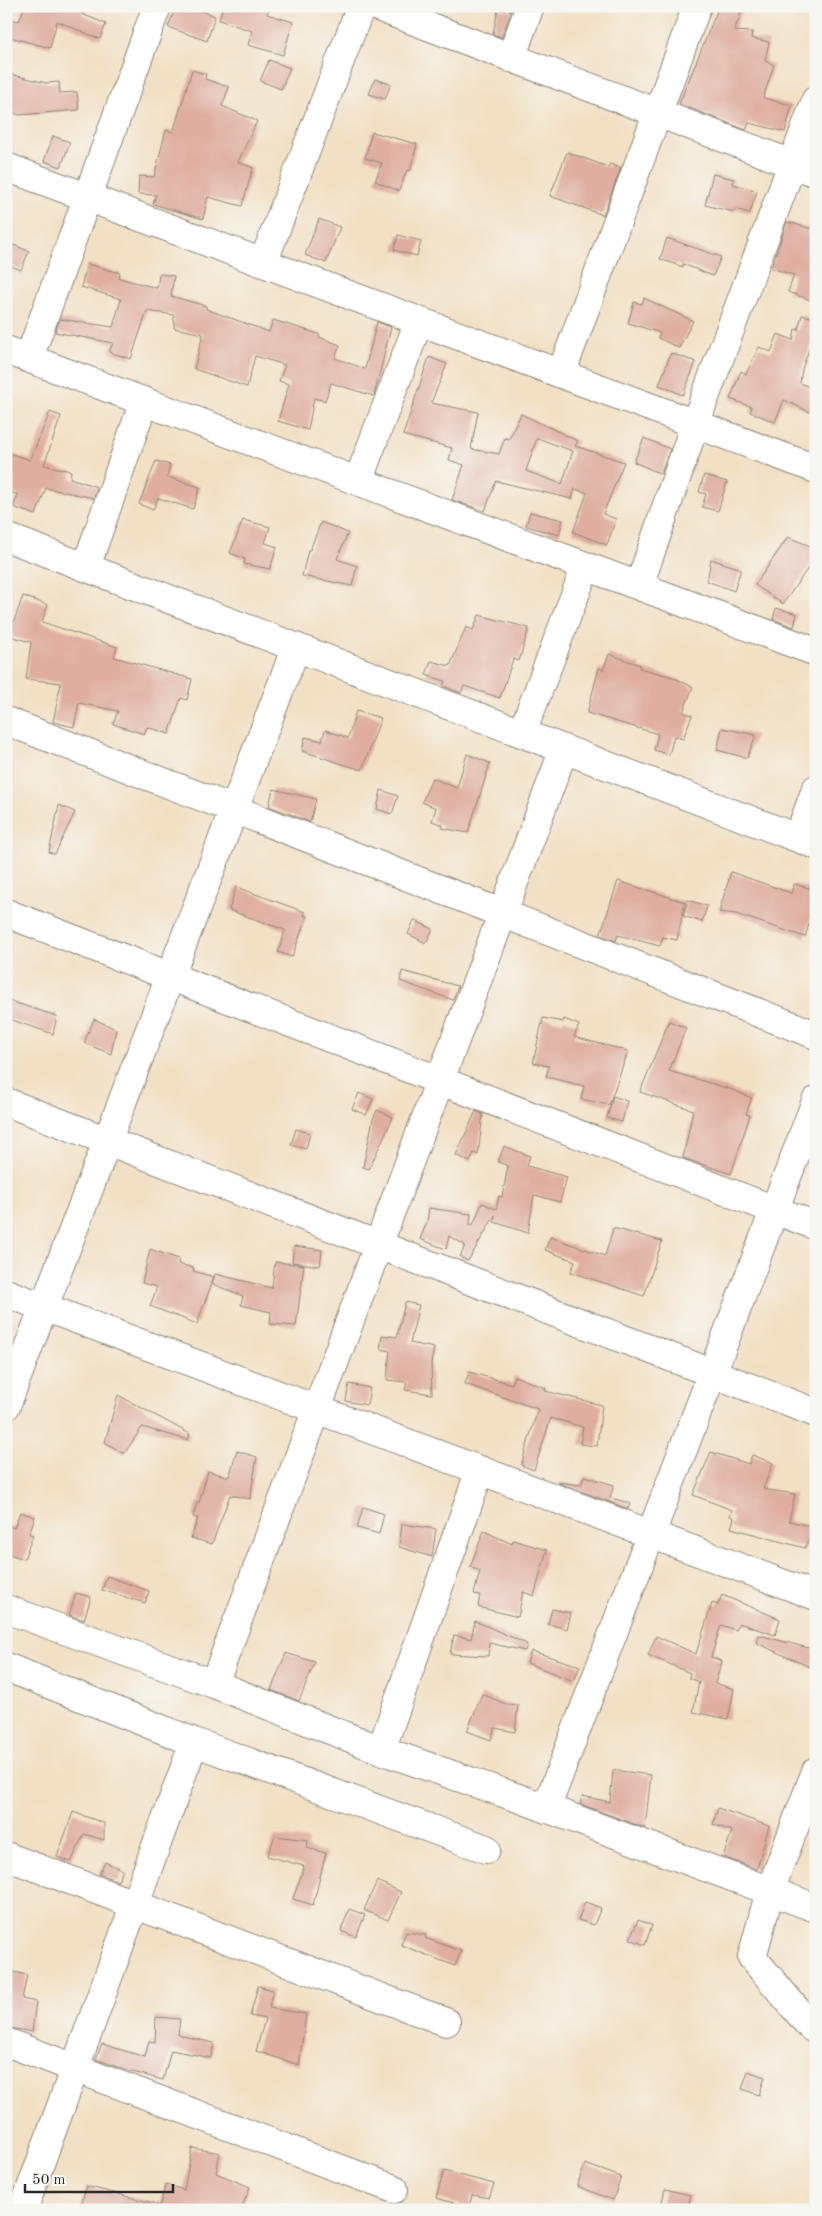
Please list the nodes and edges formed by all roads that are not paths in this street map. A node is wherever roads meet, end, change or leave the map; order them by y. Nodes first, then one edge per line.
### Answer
1 (157, 6) edge
2 (361, 6) edge
3 (375, 6) edge
4 (530, 6) edge
5 (697, 6) edge
6 (511, 58) junction
7 (816, 100) edge
8 (658, 113) junction
9 (790, 163) junction
10 (6, 167) edge
11 (816, 173) edge
12 (88, 197) junction
13 (263, 263) junction
14 (418, 321) junction
15 (18, 354) edge
16 (561, 374) junction
17 (144, 401) junction
18 (695, 424) junction
19 (816, 469) edge
20 (358, 481) junction
21 (6, 537) edge
22 (586, 566) junction
23 (86, 567) junction
24 (639, 586) junction
25 (296, 647) junction
26 (816, 652) edge
27 (6, 720) edge
28 (522, 733) junction
29 (564, 749) junction
30 (816, 789) edge
31 (234, 809) junction
32 (807, 842) edge
33 (6, 913) edge
34 (502, 913) junction
35 (170, 976) junction
36 (816, 1035) edge
37 (440, 1080) junction
38 (816, 1101) edge
39 (6, 1102) edge
40 (107, 1141) junction
41 (774, 1210) junction
42 (816, 1226) edge
43 (378, 1245) junction
44 (6, 1293) edge
45 (45, 1306) junction
46 (712, 1374) junction
47 (6, 1406) edge
48 (317, 1408) junction
49 (816, 1413) edge
50 (480, 1470) junction
51 (651, 1534) junction
52 (816, 1596) edge
53 (6, 1609) edge
54 (6, 1667) edge
55 (214, 1684) junction
56 (194, 1742) junction
57 (381, 1750) junction
58 (816, 1771) edge
59 (546, 1809) junction
60 (486, 1849) dead end
61 (6, 1856) edge
62 (770, 1891) junction
63 (135, 1904) junction
64 (816, 1908) edge
65 (446, 2022) dead end
66 (816, 2030) edge
67 (6, 2042) edge
68 (75, 2068) junction
69 (394, 2189) dead end
70 (23, 2210) edge

1 - 12 street
2 - 13 street
3 - 6 street
4 - 6 street
5 - 8 street
6 - 8 street
7 - 9 street
8 - 9 street
8 - 16 street
9 - 11 street
9 - 18 street
10 - 12 street
12 - 13 street
12 - 15 street
13 - 14 street
14 - 16 street
14 - 20 street
15 - 17 street
16 - 18 street
17 - 20 street
17 - 23 street
18 - 19 street
18 - 24 street
20 - 22 street
21 - 23 street
22 - 24 street
22 - 28 street
23 - 25 street
24 - 26 street
25 - 28 street
25 - 31 street
27 - 31 street
28 - 29 street
29 - 32 street
29 - 34 street
30 - 32 street
31 - 34 street
31 - 35 street
33 - 35 street
34 - 36 street
34 - 37 street
35 - 37 street
35 - 40 street
37 - 41 street
37 - 43 street
38 - 41 street
39 - 40 street
40 - 43 street
40 - 45 street
41 - 42 street
41 - 46 street
43 - 46 street
43 - 48 street
44 - 45 street
45 - 47 street
45 - 48 street
46 - 49 street
46 - 51 street
48 - 50 street
48 - 55 street
50 - 51 street
50 - 57 street
51 - 52 street
51 - 59 street
53 - 55 street
54 - 56 street
55 - 57 street
56 - 60 street
56 - 63 street
57 - 59 street
58 - 62 street
59 - 62 street
61 - 63 street
62 - 64 street
62 - 66 street
63 - 65 street
63 - 68 street
67 - 68 street
68 - 69 street
68 - 70 street

